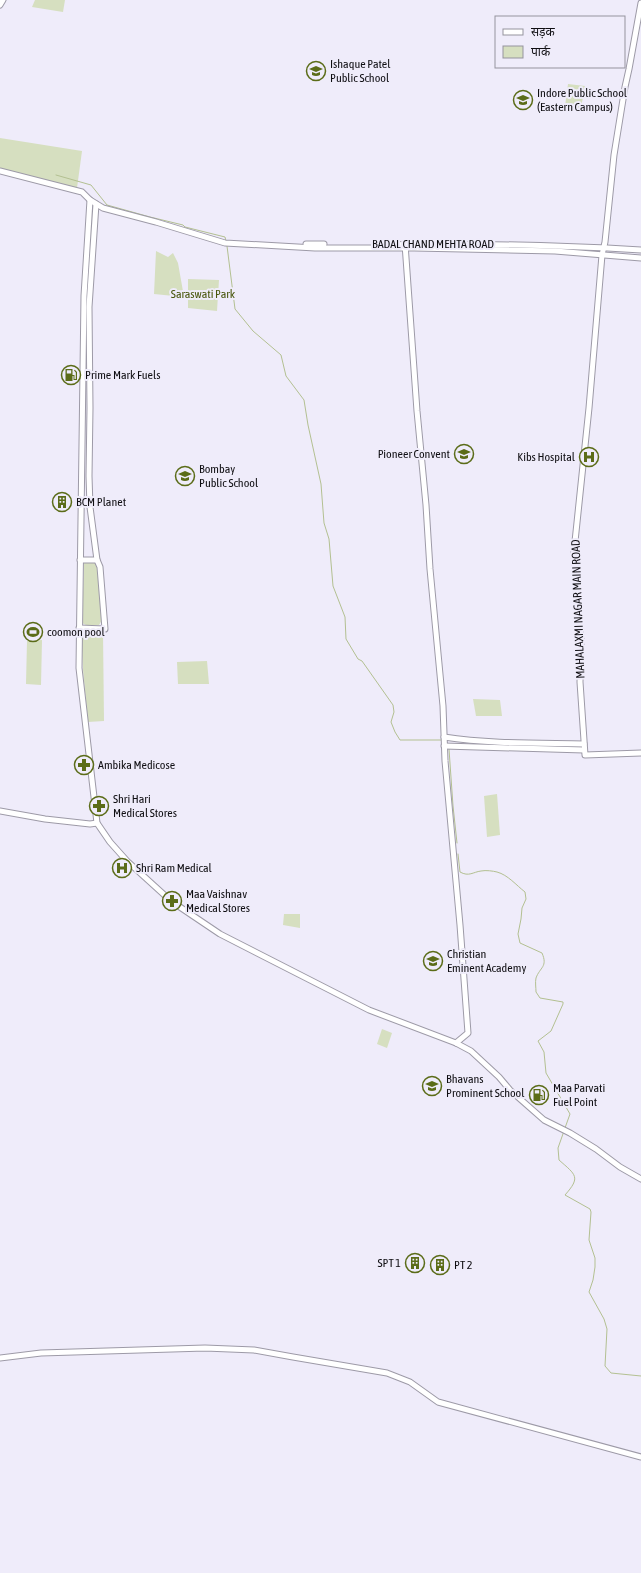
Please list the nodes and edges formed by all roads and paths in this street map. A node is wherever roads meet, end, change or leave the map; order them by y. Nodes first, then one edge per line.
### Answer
1 (3, 0) edge
2 (641, 3) edge
3 (0, 4) edge
4 (0, 171) edge
5 (90, 200) junction
6 (96, 204) junction
7 (406, 246) junction
8 (603, 248) junction
9 (641, 250) edge
10 (602, 254) junction
11 (641, 258) edge
12 (83, 382) junction
13 (90, 382) junction
14 (80, 560) junction
15 (98, 560) junction
16 (79, 628) junction
17 (446, 743) junction
18 (584, 744) junction
19 (641, 752) edge
20 (585, 753) junction
21 (0, 811) edge
22 (97, 823) junction
23 (456, 1043) junction
24 (641, 1179) edge
25 (0, 1358) edge
26 (641, 1457) edge

1 - 3 street
2 - 8 street, MAHALAXMI NAGAR MAIN ROAD
4 - 5 street, BADAL CHAND MEHTA ROAD
5 - 6 street, BADAL CHAND MEHTA ROAD
5 - 12 street
6 - 7 street, BADAL CHAND MEHTA ROAD
6 - 13 street
7 - 8 street, BADAL CHAND MEHTA ROAD
7 - 10 street
7 - 17 street
8 - 9 street, BADAL CHAND MEHTA ROAD
8 - 10 street, MAHALAXMI NAGAR MAIN ROAD
10 - 11 street
10 - 18 street, MAHALAXMI NAGAR MAIN ROAD
12 - 13 street
12 - 14 street
13 - 15 street
14 - 15 street
14 - 16 street
15 - 16 street
16 - 22 street
17 - 18 street
17 - 20 street
17 - 23 street
18 - 20 street, MAHALAXMI NAGAR MAIN ROAD
19 - 20 street
21 - 22 street
22 - 23 street
23 - 24 street
25 - 26 street

